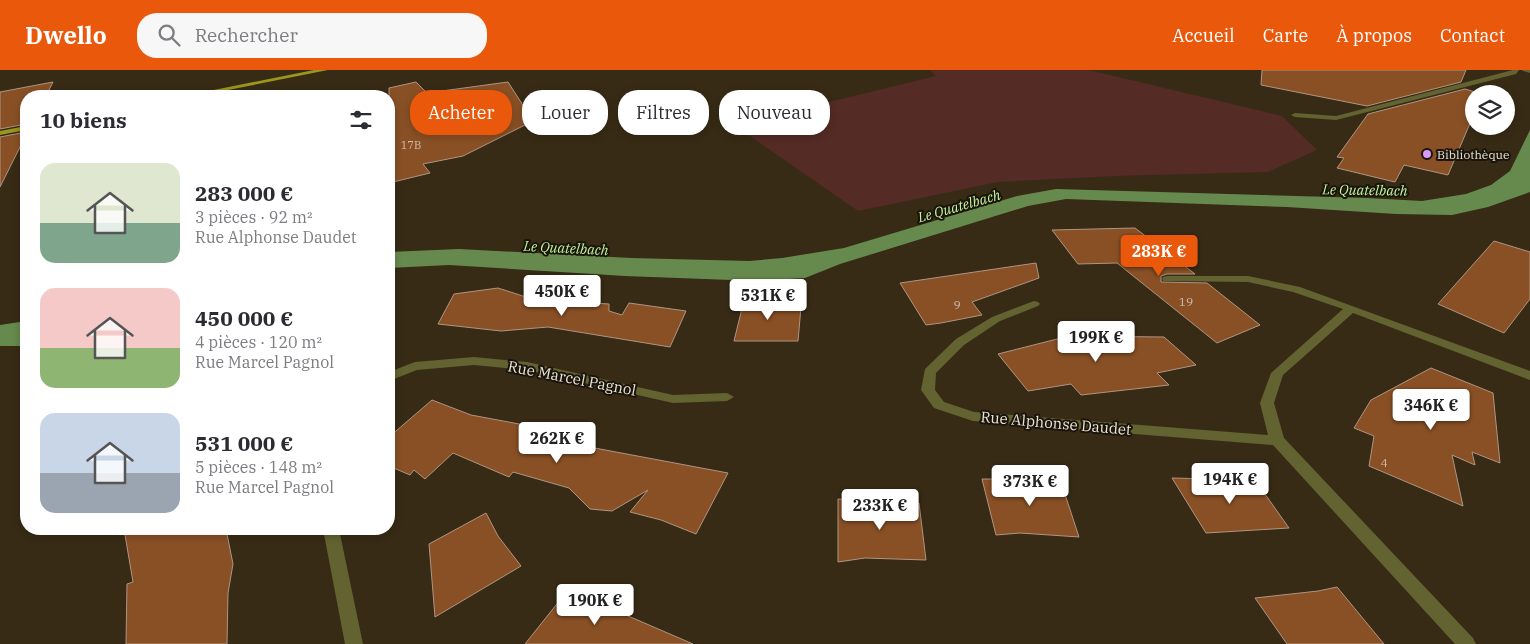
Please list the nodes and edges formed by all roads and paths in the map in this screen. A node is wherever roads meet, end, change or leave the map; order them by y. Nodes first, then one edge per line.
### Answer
1 (325, 70) edge
2 (1516, 70) edge
3 (1525, 70) edge
4 (1530, 71) edge
5 (220, 90) edge
6 (1295, 115) dead end
7 (20, 129) edge
8 (0, 133) edge
9 (1167, 279) dead end
10 (1034, 304) dead end
11 (1351, 308) junction
12 (395, 374) edge
13 (1530, 376) edge
14 (727, 396) dead end
15 (1277, 440) junction
16 (332, 535) edge
17 (354, 644) edge
18 (1467, 644) edge

1 - 5 main road
2 - 6 street
3 - 4 street
7 - 8 main road
9 - 11 street
10 - 15 street, Rue Alphonse Daudet
11 - 13 street
11 - 15 street
12 - 14 street, Rue Marcel Pagnol
15 - 18 street
16 - 17 street

